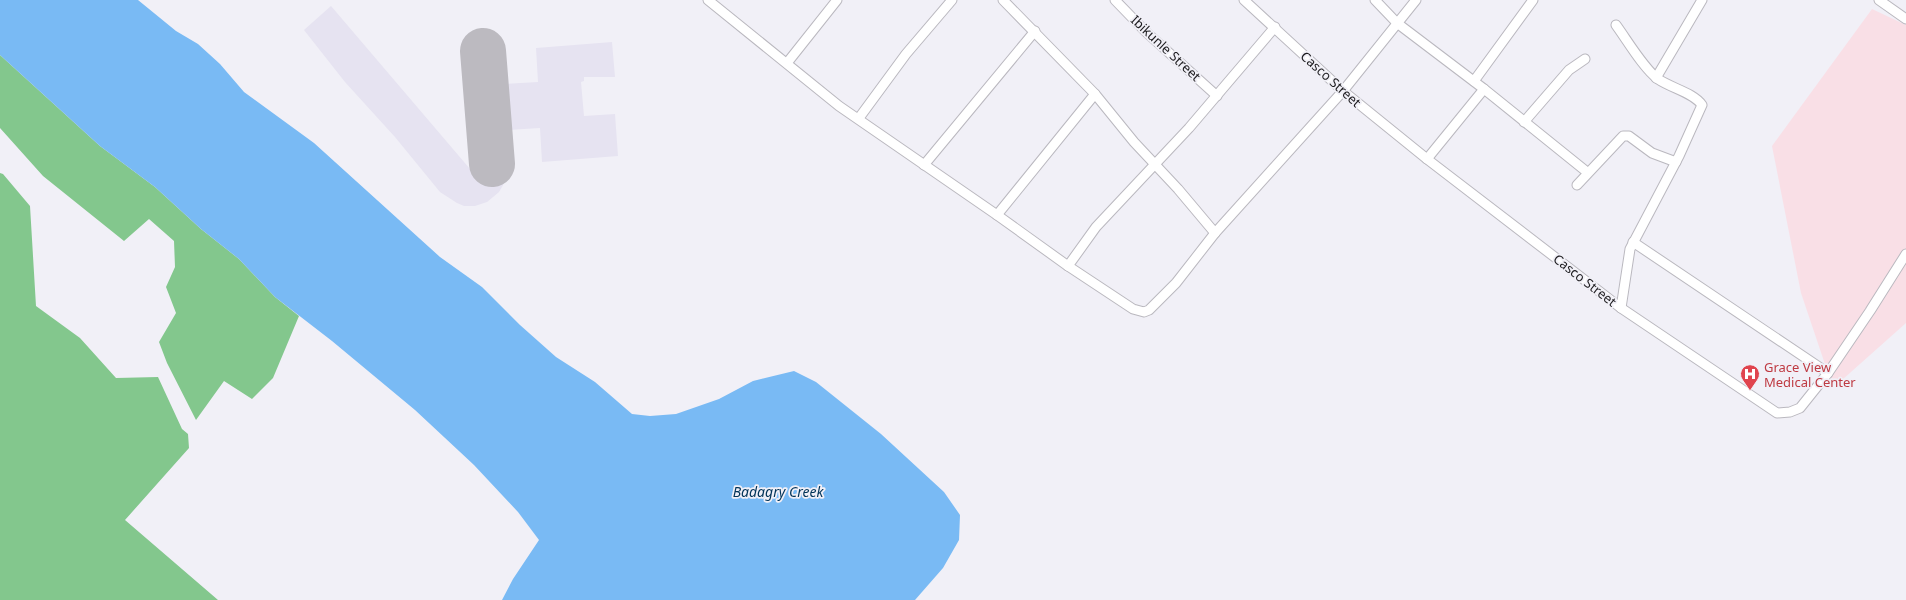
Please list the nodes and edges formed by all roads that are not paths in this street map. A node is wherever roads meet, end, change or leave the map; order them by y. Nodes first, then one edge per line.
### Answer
1 (708, 0) edge
2 (837, 0) edge
3 (952, 0) edge
4 (1003, 0) edge
5 (1115, 0) edge
6 (1244, 0) edge
7 (1375, 0) edge
8 (1416, 0) edge
9 (1533, 0) edge
10 (1702, 0) edge
11 (1879, 0) edge
12 (1906, 19) edge
13 (1397, 22) junction
14 (1616, 25) dead end
15 (1275, 27) junction
16 (1035, 31) junction
17 (1585, 59) dead end
18 (787, 63) junction
19 (1656, 78) junction
20 (1474, 81) junction
21 (1484, 89) junction
22 (1343, 91) junction
23 (1095, 94) junction
24 (1217, 96) junction
25 (858, 118) junction
26 (1524, 122) junction
27 (1426, 159) junction
28 (1676, 162) junction
29 (924, 165) junction
30 (1155, 165) junction
31 (1587, 172) junction
32 (1577, 185) dead end
33 (997, 215) junction
34 (1215, 233) junction
35 (1633, 242) junction
36 (1905, 256) edge
37 (1068, 266) junction
38 (1621, 308) junction
39 (1828, 373) junction

1 - 18 street
2 - 18 street
3 - 25 street
4 - 16 street
5 - 24 street, Ibikunle Street
6 - 15 street, Casco Street
7 - 13 street
8 - 13 street
9 - 20 street
10 - 19 street
11 - 12 street
13 - 20 street
13 - 22 street
14 - 19 street
15 - 22 street, Casco Street
15 - 24 street
16 - 23 street
16 - 29 street
17 - 26 street
18 - 25 street
19 - 28 street
20 - 21 street
21 - 26 street
21 - 27 street
22 - 27 street, Casco Street
22 - 34 street
23 - 30 street
23 - 33 street
24 - 30 street
25 - 29 street
26 - 31 street
27 - 38 street, Casco Street
28 - 31 street
28 - 35 street
29 - 33 street
30 - 34 street
30 - 37 street
31 - 32 street
33 - 37 street
34 - 37 street
35 - 38 street
35 - 39 street
36 - 39 street, Casco Street
38 - 39 street, Casco Street

